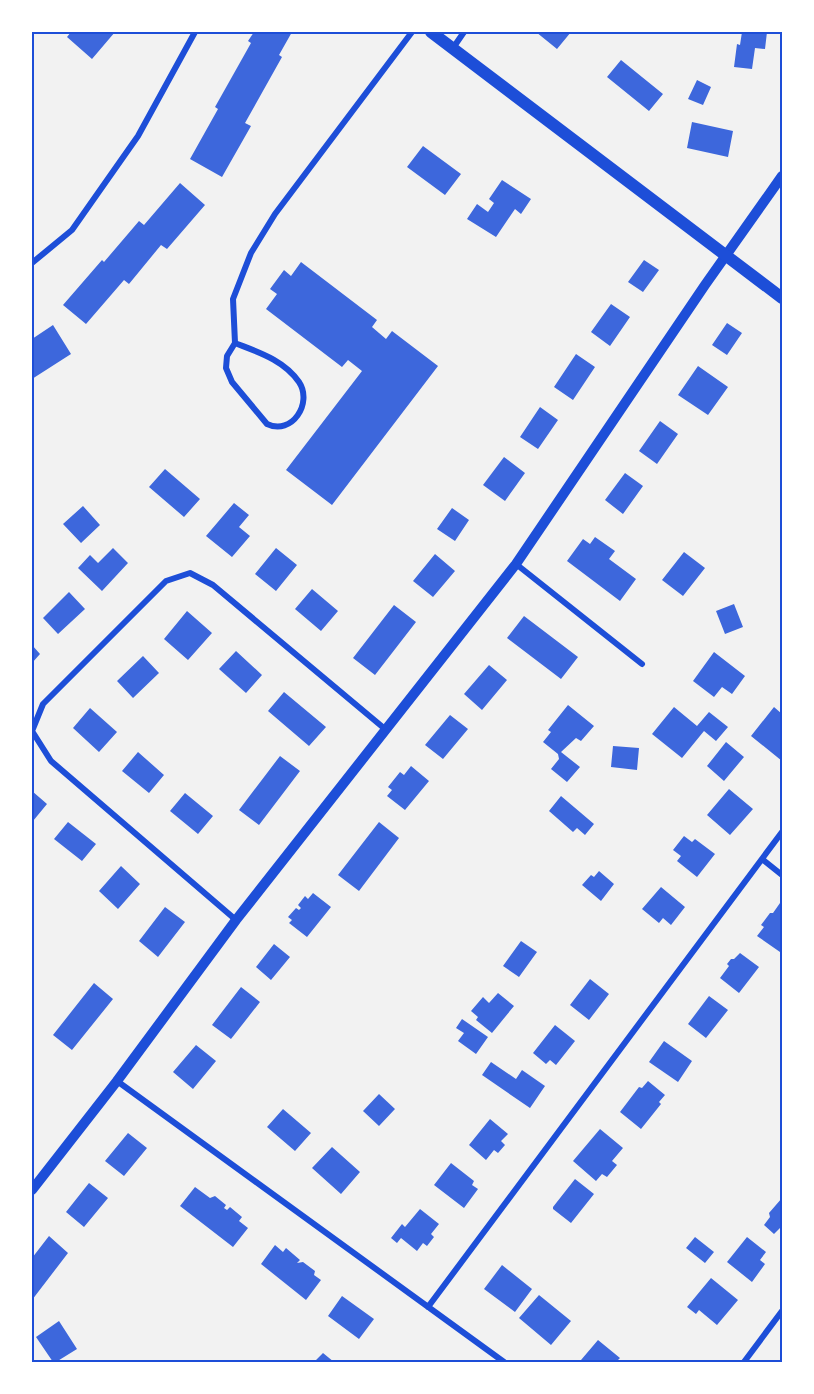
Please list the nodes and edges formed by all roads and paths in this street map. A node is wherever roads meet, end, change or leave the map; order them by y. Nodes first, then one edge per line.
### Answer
1 (195, 32) edge
2 (412, 32) edge
3 (431, 32) edge
4 (464, 32) edge
5 (453, 48) junction
6 (783, 176) edge
7 (726, 256) junction
8 (32, 263) edge
9 (783, 298) edge
10 (234, 343) junction
11 (516, 564) junction
12 (642, 664) dead end
13 (385, 729) junction
14 (783, 832) edge
15 (762, 860) junction
16 (783, 874) edge
17 (236, 920) junction
18 (117, 1081) junction
19 (32, 1190) edge
20 (428, 1307) junction
21 (783, 1311) edge
22 (504, 1362) edge
23 (744, 1362) edge

1 - 8 street
2 - 10 street
3 - 5 main road
4 - 5 street
5 - 7 main road
6 - 7 street
7 - 9 main road
7 - 11 street
10 - 10 street
11 - 12 street
11 - 13 street
13 - 17 street
13 - 17 street
14 - 15 street
15 - 16 street
15 - 20 street
17 - 18 street
18 - 19 street
18 - 20 street
20 - 22 street
21 - 23 street

